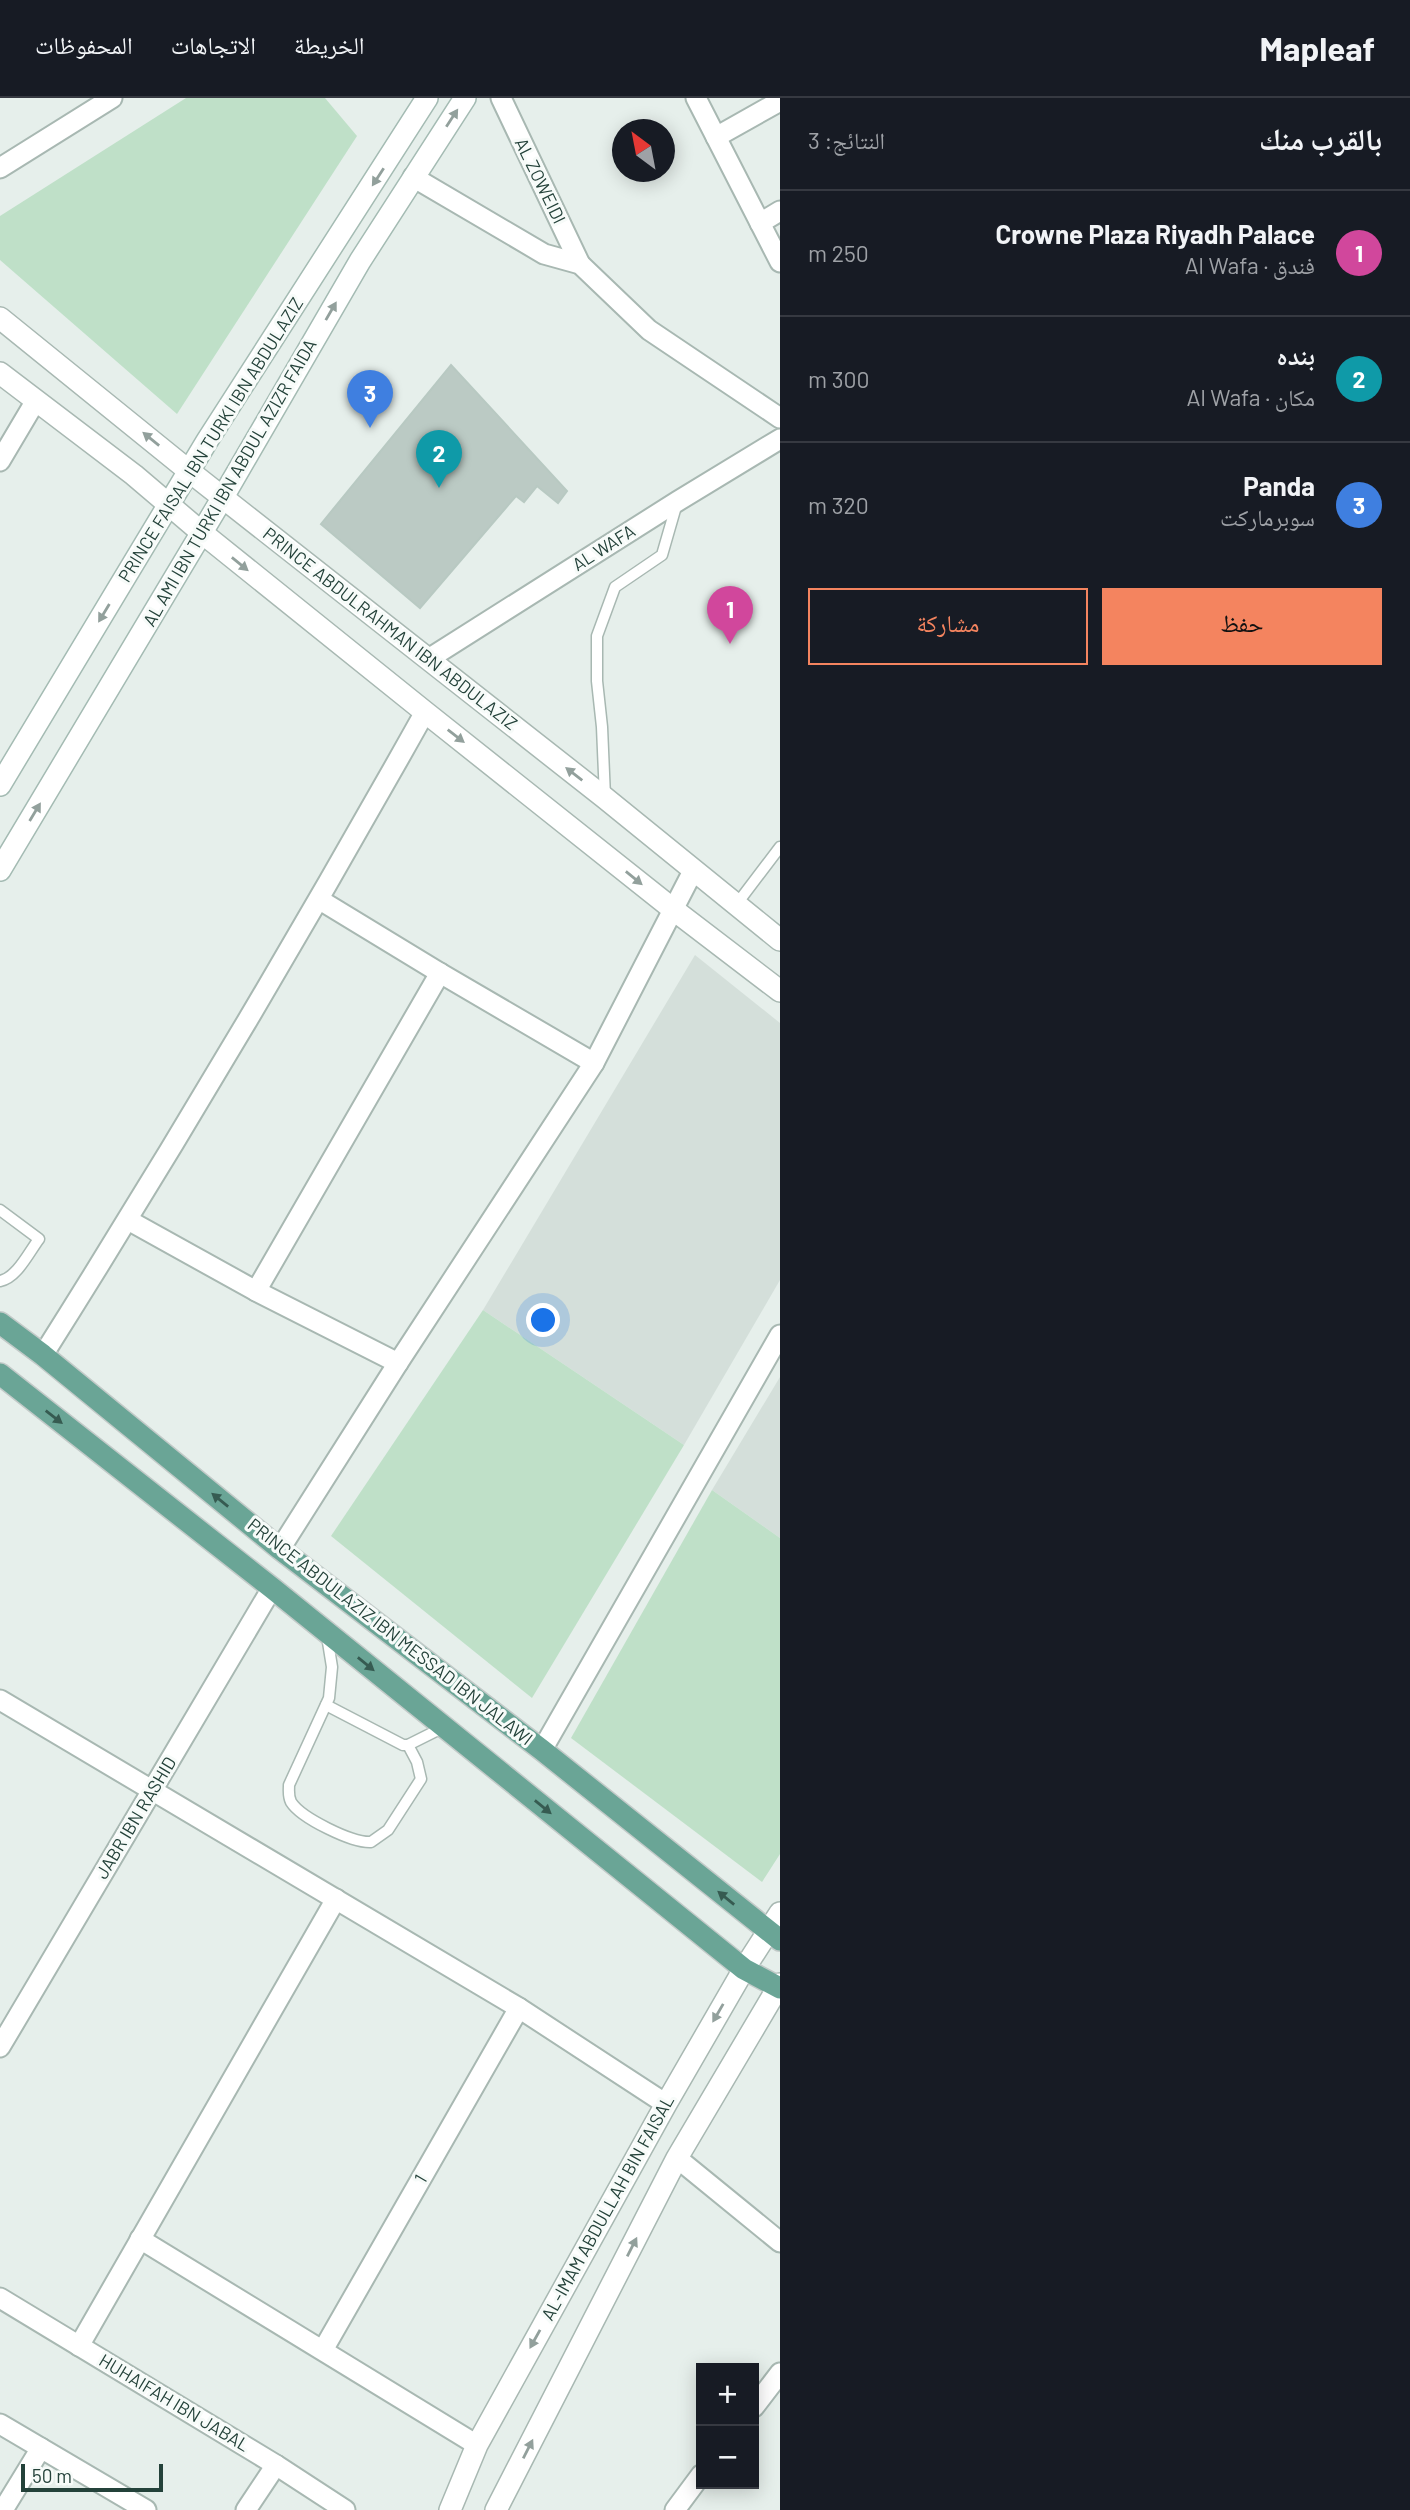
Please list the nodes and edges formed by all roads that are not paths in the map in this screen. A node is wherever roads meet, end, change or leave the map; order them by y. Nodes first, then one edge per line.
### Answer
1 (112, 98) edge
2 (465, 98) edge
3 (500, 98) edge
4 (696, 98) edge
5 (780, 100) edge
6 (419, 103) edge
7 (716, 137) junction
8 (0, 168) edge
9 (413, 177) junction
10 (780, 211) edge
11 (760, 223) junction
12 (780, 262) edge
13 (580, 264) junction
14 (0, 318) edge
15 (0, 373) edge
16 (35, 402) junction
17 (780, 418) edge
18 (780, 439) edge
19 (0, 461) edge
20 (189, 471) junction
21 (223, 497) junction
22 (678, 501) junction
23 (169, 504) junction
24 (201, 532) junction
25 (430, 659) junction
26 (425, 712) junction
27 (0, 785) edge
28 (605, 797) junction
29 (780, 846) edge
30 (0, 870) edge
31 (693, 871) junction
32 (320, 900) junction
33 (736, 905) junction
34 (674, 911) junction
35 (780, 940) edge
36 (440, 973) junction
37 (780, 991) edge
38 (594, 1063) junction
39 (0, 1210) edge
40 (128, 1220) junction
41 (0, 1281) edge
42 (256, 1291) junction
43 (0, 1322) edge
44 (780, 1335) edge
45 (43, 1355) junction
46 (398, 1363) junction
47 (0, 1374) edge
48 (280, 1549) junction
49 (272, 1588) junction
50 (326, 1632) junction
51 (0, 1700) edge
52 (326, 1705) junction
53 (444, 1727) junction
54 (408, 1745) junction
55 (542, 1749) junction
56 (153, 1790) junction
57 (336, 1899) junction
58 (780, 1913) edge
59 (774, 1936) edge
60 (744, 1969) junction
61 (779, 1986) edge
62 (519, 2008) junction
63 (0, 2047) edge
64 (666, 2104) junction
65 (677, 2158) junction
66 (140, 2239) junction
67 (780, 2242) edge
68 (0, 2298) edge
69 (79, 2346) junction
70 (323, 2350) junction
71 (780, 2373) edge
72 (759, 2400) edge
73 (0, 2424) edge
74 (477, 2445) junction
75 (41, 2448) junction
76 (276, 2465) junction
77 (696, 2482) edge
78 (3, 2510) edge
79 (146, 2510) edge
80 (246, 2510) edge
81 (345, 2510) edge
82 (450, 2510) edge
83 (496, 2510) edge
84 (675, 2510) edge

1 - 8 street
9 -> 2 street, AL AMI IBN TURKI IBN ABDUL AZIZR FAIDA
3 - 13 street, AL ZOWEIDI
4 - 7 street
5 - 7 street
6 -> 20 street, PRINCE FAISAL IBN TURKI IBN ABDULAZIZ
7 - 11 street
9 - 13 street
21 -> 9 street, AL AMI IBN TURKI IBN ABDUL AZIZR FAIDA
10 - 11 street
11 - 12 street
13 - 17 street
20 -> 14 street, PRINCE ABDULRAHMAN IBN ABDULAZIZ
15 - 16 street
16 - 19 street
16 - 23 street
18 - 22 street, AL WAFA
20 - 21 street, PRINCE ABDULRAHMAN IBN ABDULAZIZ
20 - 23 street, PRINCE FAISAL IBN TURKI IBN ABDULAZIZ
21 - 24 street, AL AMI IBN TURKI IBN ABDUL AZIZR FAIDA
21 - 25 street, PRINCE ABDULRAHMAN IBN ABDULAZIZ
22 - 25 street, AL WAFA
22 - 28 lane
23 - 24 street
23 -> 27 street, PRINCE FAISAL IBN TURKI IBN ABDULAZIZ
24 -> 26 street
30 -> 24 street, AL AMI IBN TURKI IBN ABDUL AZIZR FAIDA
28 -> 25 street, PRINCE ABDULRAHMAN IBN ABDULAZIZ
26 - 32 street
26 -> 34 street
28 - 31 street, PRINCE ABDULRAHMAN IBN ABDULAZIZ
29 - 33 lane
31 - 33 street, PRINCE ABDULRAHMAN IBN ABDULAZIZ
31 - 34 street
32 - 36 street
32 - 40 street
33 - 35 street, PRINCE ABDULRAHMAN IBN ABDULAZIZ
34 - 37 street
34 - 38 street
36 - 38 street
36 - 42 street
38 - 46 street
39 - 41 lane
40 - 42 street
40 - 45 street
42 - 46 street
43 - 45 main road, PRINCE ABDULAZIZ IBN MESSAD IBN JALAWI
44 - 55 street
48 -> 45 main road, PRINCE ABDULAZIZ IBN MESSAD IBN JALAWI
46 - 48 street
47 -> 49 main road
48 - 55 main road, PRINCE ABDULAZIZ IBN MESSAD IBN JALAWI
49 - 50 main road
49 - 56 street, JABR IBN RASHID
50 - 52 lane
50 -> 53 main road
51 - 56 street
52 - 54 lane
52 - 54 lane
53 - 54 lane
53 -> 60 main road
59 -> 55 main road, PRINCE ABDULAZIZ IBN MESSAD IBN JALAWI
56 - 57 street
56 - 63 street, JABR IBN RASHID
57 - 62 street
57 - 66 street
58 - 59 street, AL-IMAM ABDULLAH BIN FAISAL
59 - 60 street, AL-IMAM ABDULLAH BIN FAISAL
60 - 61 main road
60 -> 64 street, AL-IMAM ABDULLAH BIN FAISAL
61 - 65 street, AL-IMAM ABDULLAH BIN FAISAL
62 - 64 street
62 - 70 street, 1
64 -> 74 street, AL-IMAM ABDULLAH BIN FAISAL
65 - 67 street
83 -> 65 street, AL-IMAM ABDULLAH BIN FAISAL
66 - 69 street
66 - 70 street
68 - 69 street, HUHAIFAH IBN JABAL
69 - 76 street, HUHAIFAH IBN JABAL
70 - 74 street
71 - 72 street
73 - 75 street
74 - 82 street, AL-IMAM ABDULLAH BIN FAISAL
75 - 78 street
75 - 79 street
76 - 80 street
76 - 81 street, HUHAIFAH IBN JABAL
77 - 84 street

